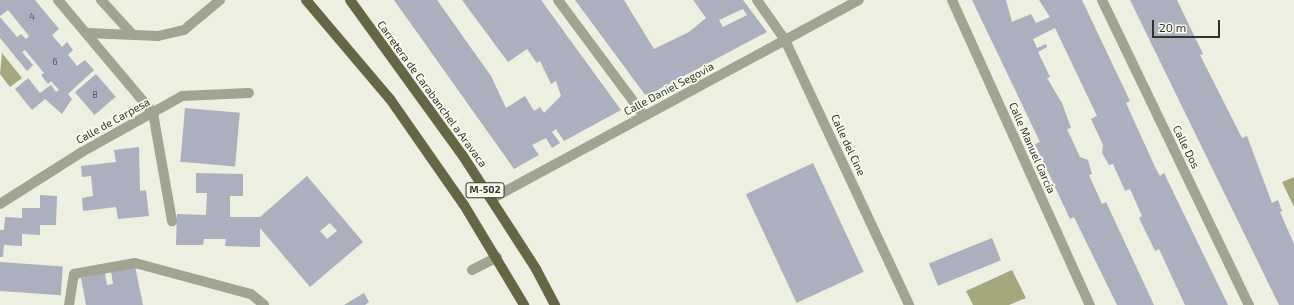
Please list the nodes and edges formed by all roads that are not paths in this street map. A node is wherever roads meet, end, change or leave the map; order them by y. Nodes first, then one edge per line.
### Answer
1 (58, 0) edge
2 (101, 0) edge
3 (220, 0) edge
4 (306, 0) edge
5 (350, 0) edge
6 (558, 0) edge
7 (757, 0) edge
8 (859, 0) edge
9 (952, 0) edge
10 (1102, 0) edge
11 (87, 33) junction
12 (133, 35) junction
13 (785, 40) junction
14 (250, 93) dead end
15 (153, 113) junction
16 (644, 116) junction
17 (491, 199) junction
18 (0, 204) edge
19 (172, 220) dead end
20 (497, 257) junction
21 (472, 270) dead end
22 (69, 305) edge
23 (264, 305) edge
24 (524, 305) edge
25 (555, 305) edge
26 (909, 305) edge
27 (1090, 305) edge
28 (1249, 305) edge

1 - 11 street
2 - 12 street
3 - 12 street
4 - 20 main road, M-502
5 - 17 main road, Carretera de Carabanchel a Aravaca / M-502
6 - 16 street
7 - 13 street, Calle del Cine
8 - 13 street, Calle Daniel Segovia
9 - 27 street, Calle Manuel García
10 - 28 street, Calle Dos
11 - 12 street
11 - 15 street
13 - 16 street, Calle Daniel Segovia
13 - 26 street, Calle del Cine
14 - 15 street, Calle de Carpesa
15 - 18 street, Calle de Carpesa
15 - 19 street
16 - 17 street, Calle Daniel Segovia
17 - 25 main road, Carretera de Carabanchel a Aravaca / M-502
20 - 21 street
20 - 24 main road, M-502
22 - 23 street

